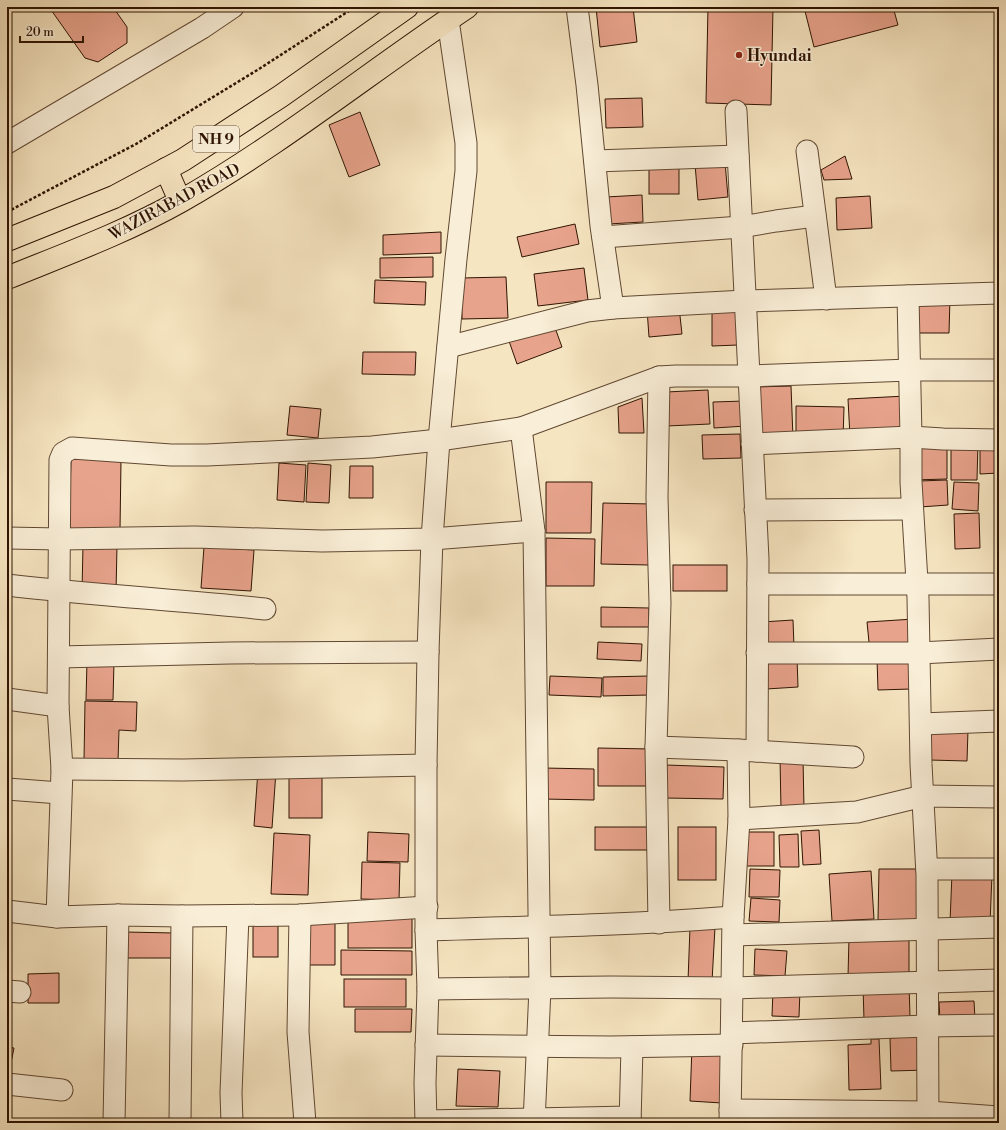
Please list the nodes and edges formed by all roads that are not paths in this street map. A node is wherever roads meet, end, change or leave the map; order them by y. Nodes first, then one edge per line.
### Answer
1 (233, 7) edge
2 (407, 7) edge
3 (467, 7) edge
4 (577, 7) edge
5 (448, 20) junction
6 (736, 111) dead end
7 (7, 143) edge
8 (807, 151) dead end
9 (738, 156) junction
10 (595, 161) junction
11 (166, 169) junction
12 (180, 201) junction
13 (815, 216) junction
14 (742, 227) junction
15 (602, 237) junction
16 (7, 240) edge
17 (7, 278) edge
18 (999, 293) edge
19 (908, 296) junction
20 (826, 299) junction
21 (745, 301) junction
22 (613, 308) junction
23 (448, 347) junction
24 (910, 370) junction
25 (999, 370) edge
26 (748, 376) junction
27 (658, 377) junction
28 (521, 428) junction
29 (911, 437) junction
30 (439, 440) junction
31 (999, 440) edge
32 (752, 444) junction
33 (912, 508) junction
34 (755, 510) junction
35 (534, 531) junction
36 (7, 538) edge
37 (60, 539) junction
38 (432, 539) junction
39 (917, 583) junction
40 (758, 584) junction
41 (999, 584) edge
42 (7, 585) edge
43 (60, 591) junction
44 (265, 609) dead end
45 (999, 649) edge
46 (428, 652) junction
47 (757, 653) junction
48 (919, 653) junction
49 (59, 657) junction
50 (7, 699) edge
51 (58, 706) junction
52 (999, 721) edge
53 (920, 724) junction
54 (656, 748) junction
55 (748, 750) junction
56 (853, 757) dead end
57 (426, 765) junction
58 (62, 769) junction
59 (7, 789) edge
60 (60, 793) junction
61 (923, 796) junction
62 (999, 797) edge
63 (739, 819) junction
64 (926, 869) junction
65 (999, 869) edge
66 (427, 907) junction
67 (7, 911) edge
68 (118, 915) junction
69 (300, 915) junction
70 (182, 916) junction
71 (238, 916) junction
72 (57, 917) junction
73 (659, 923) junction
74 (734, 926) junction
75 (999, 926) edge
76 (540, 927) junction
77 (927, 929) junction
78 (426, 930) junction
79 (999, 980) edge
80 (927, 981) junction
81 (540, 988) junction
82 (733, 988) junction
83 (428, 989) junction
84 (999, 1025) edge
85 (928, 1026) junction
86 (732, 1039) junction
87 (426, 1045) junction
88 (538, 1047) junction
89 (632, 1047) junction
90 (7, 1084) edge
91 (62, 1090) dead end
92 (730, 1117) edge
93 (928, 1117) edge
94 (999, 1118) edge
95 (630, 1120) edge
96 (534, 1121) edge
97 (426, 1122) edge
98 (114, 1123) edge
99 (180, 1123) edge
100 (232, 1123) edge
101 (305, 1123) edge

1 - 7 street
2 - 11 main road, WAZIRABAD ROAD / NH 9
3 - 5 main road, WAZIRABAD ROAD
4 - 10 street
5 - 12 main road, WAZIRABAD ROAD
5 - 23 street
6 - 9 street
8 - 13 street
9 - 10 street
9 - 14 street
10 - 15 street
11 - 12 main road
11 - 16 main road, WAZIRABAD ROAD / NH 9
12 - 17 main road, WAZIRABAD ROAD
13 - 14 street
13 - 20 street
14 - 15 street
14 - 21 street
15 - 22 street
18 - 19 street
19 - 20 street
19 - 24 street
20 - 21 street
21 - 22 street
21 - 26 street
22 - 23 street
23 - 30 street
24 - 25 street
24 - 26 street
24 - 29 street
26 - 27 street
26 - 32 street
27 - 28 street
27 - 54 street
28 - 30 street
28 - 35 street
29 - 31 street
29 - 32 street
29 - 33 street
30 - 37 street
30 - 38 street
32 - 34 street
33 - 34 street
33 - 39 street
34 - 40 street
35 - 38 street
35 - 76 street
36 - 37 street
37 - 38 street
37 - 43 street
38 - 46 street
39 - 40 street
39 - 41 street
39 - 48 street
40 - 47 street
42 - 43 street
43 - 44 street
43 - 49 street
45 - 48 street
46 - 49 street
46 - 57 street
47 - 48 street
47 - 55 street
48 - 53 street
49 - 51 street
50 - 51 street
51 - 58 street
52 - 53 street
53 - 61 street
54 - 55 street
54 - 73 street
55 - 56 street
55 - 63 street
57 - 58 street
57 - 66 street
58 - 60 street
59 - 60 street
60 - 72 street
61 - 62 street
61 - 63 street
61 - 64 street
63 - 74 street
64 - 65 street
64 - 77 street
66 - 69 street
66 - 78 street
67 - 72 street
68 - 70 street
68 - 72 street
68 - 98 street
69 - 71 street
69 - 101 street
70 - 71 street
70 - 99 street
71 - 100 street
73 - 74 street
73 - 76 street
74 - 77 street
74 - 82 street
75 - 77 street
76 - 78 street
76 - 81 street
77 - 80 street
78 - 83 street
79 - 80 street
80 - 82 street
80 - 85 street
81 - 82 street
81 - 83 street
81 - 88 street
82 - 86 street
83 - 87 street
84 - 85 street
85 - 86 street
85 - 93 street
86 - 89 street
86 - 92 street
87 - 88 street
87 - 97 street
88 - 89 street
88 - 96 street
89 - 95 street
90 - 91 street
92 - 93 street
93 - 94 street
95 - 96 street
96 - 97 street

